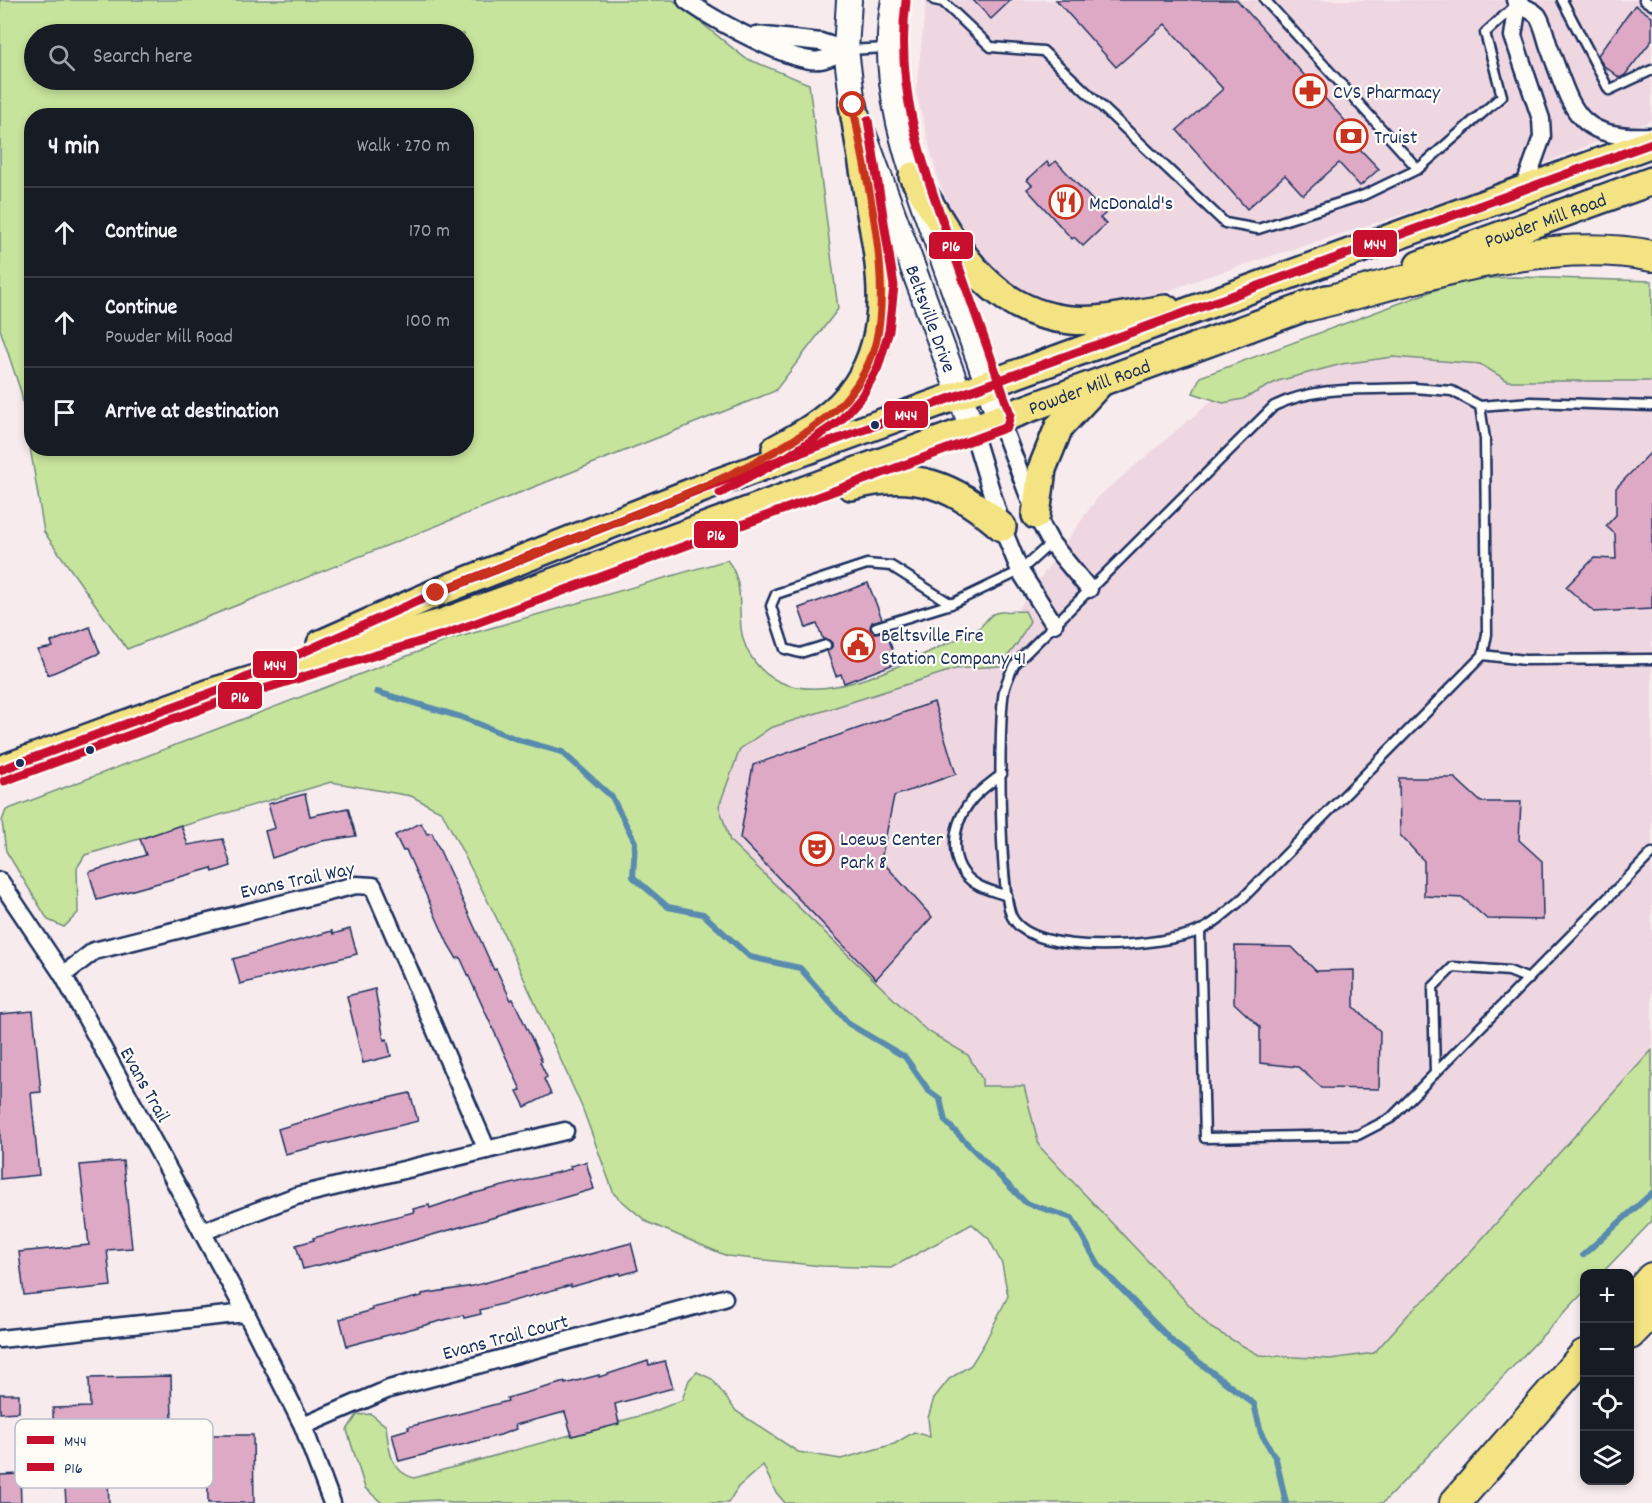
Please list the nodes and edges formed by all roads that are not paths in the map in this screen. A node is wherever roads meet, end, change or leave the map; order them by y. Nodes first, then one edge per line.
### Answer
1 (686, 0) edge
2 (849, 0) edge
3 (894, 0) edge
4 (934, 0) edge
5 (1265, 0) edge
6 (1562, 0) edge
7 (1644, 0) edge
8 (1518, 1) edge
9 (1652, 5) edge
10 (891, 48) junction
11 (846, 50) junction
12 (1652, 70) edge
13 (853, 105) junction
14 (1652, 136) edge
15 (1652, 143) edge
16 (1418, 169) junction
17 (913, 176) junction
18 (1652, 181) edge
19 (1523, 190) junction
20 (1652, 256) edge
21 (1215, 303) junction
22 (1307, 306) junction
23 (1100, 383) junction
24 (989, 386) junction
25 (960, 396) junction
26 (1480, 406) junction
27 (1652, 406) edge
28 (999, 418) junction
29 (972, 428) junction
30 (703, 488) junction
31 (1036, 515) junction
32 (714, 523) junction
33 (1002, 526) junction
34 (1051, 543) junction
35 (1020, 571) junction
36 (1089, 589) junction
37 (951, 604) junction
38 (1054, 624) junction
39 (876, 627) dead end
40 (826, 645) dead end
41 (1483, 655) junction
42 (1652, 659) edge
43 (216, 691) junction
44 (0, 770) edge
45 (1002, 774) junction
46 (1652, 853) edge
47 (0, 881) edge
48 (1007, 896) junction
49 (1200, 930) junction
50 (63, 975) junction
51 (1530, 980) junction
52 (1435, 1073) junction
53 (565, 1131) dead end
54 (488, 1150) junction
55 (202, 1232) junction
56 (1652, 1278) edge
57 (724, 1298) dead end
58 (1634, 1298) edge
59 (1652, 1311) edge
60 (246, 1313) junction
61 (1634, 1329) edge
62 (0, 1339) edge
63 (1580, 1360) edge
64 (1580, 1383) edge
65 (303, 1426) junction
66 (332, 1503) edge
67 (1455, 1503) edge
68 (1462, 1503) edge

1 - 11 street
2 - 11 street, Beltsville Drive
3 - 10 street, Beltsville Drive
4 - 16 lane
5 - 16 lane
6 - 12 lane
7 - 9 lane
8 - 14 street
8 - 16 lane
8 - 19 street
10 - 11 lane
10 - 17 street, Beltsville Drive
11 - 13 street, Beltsville Drive
13 - 25 street, Beltsville Drive
13 - 30 main road
15 - 19 main road, Powder Mill Road
17 - 21 main road
17 - 24 street, Beltsville Drive
18 - 22 main road, Powder Mill Road
19 - 21 main road, Powder Mill Road
20 - 22 highway
21 - 24 main road, Powder Mill Road
22 - 23 main road, Powder Mill Road
23 - 28 main road, Powder Mill Road
23 - 31 main road
24 - 25 main road, Powder Mill Road
24 - 28 street, Beltsville Drive
25 - 29 street, Beltsville Drive
25 - 30 main road, Powder Mill Road
26 - 27 lane
26 - 36 lane
26 - 41 lane
28 - 29 main road, Powder Mill Road
28 - 31 street
29 - 32 main road, Powder Mill Road
29 - 33 street
30 - 43 main road, Powder Mill Road
31 - 34 street
32 - 33 main road
32 - 43 main road, Powder Mill Road
33 - 35 street
34 - 35 lane
34 - 36 street
35 - 37 lane
35 - 38 street
36 - 38 lane
37 - 39 lane
37 - 40 lane
38 - 45 lane
41 - 42 lane
41 - 49 lane
43 - 44 main road, Powder Mill Road
45 - 48 lane
45 - 48 lane
46 - 51 lane
47 - 50 street, Evans Trail
48 - 49 lane
49 - 52 lane
50 - 54 street, Evans Trail Way
50 - 55 street, Evans Trail
51 - 52 lane
51 - 52 lane
53 - 54 street
54 - 55 street
55 - 60 street, Evans Trail
56 - 58 highway
57 - 65 street, Evans Trail Court
59 - 61 highway
60 - 62 street
60 - 65 street, Evans Trail
63 - 67 highway
64 - 68 highway
65 - 66 street, Evans Trail

